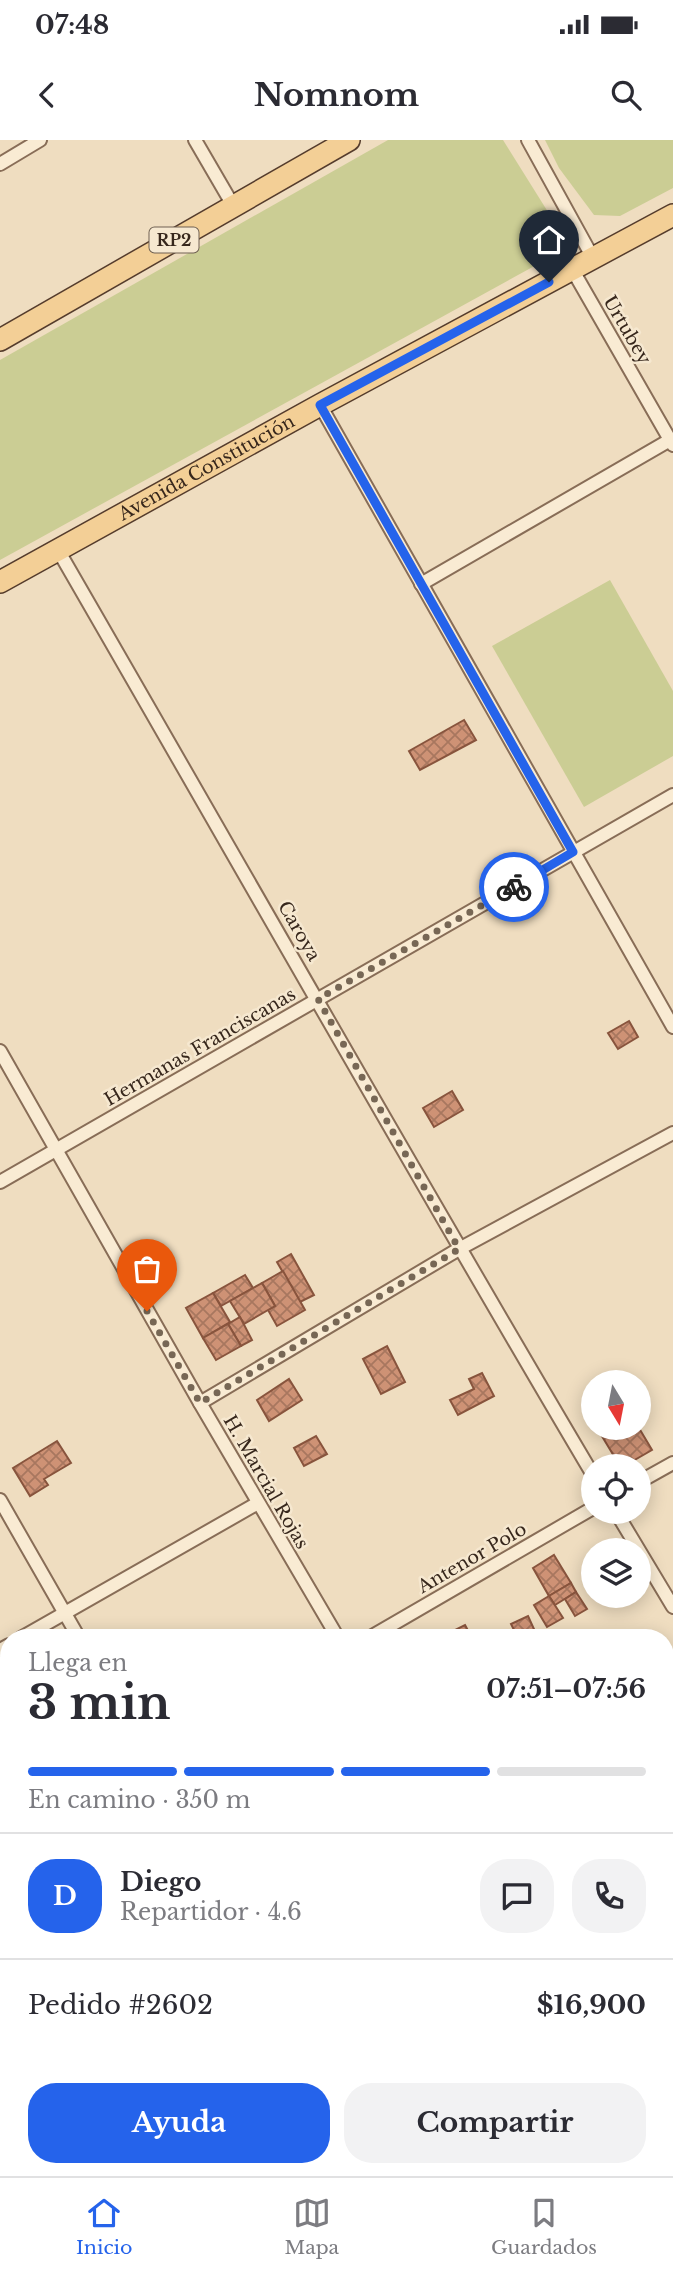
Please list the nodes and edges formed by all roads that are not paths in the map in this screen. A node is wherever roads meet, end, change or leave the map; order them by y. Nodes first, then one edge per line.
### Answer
1 (40, 140) edge
2 (195, 140) edge
3 (349, 140) edge
4 (528, 140) edge
5 (0, 164) edge
6 (234, 207) junction
7 (673, 215) edge
8 (593, 258) junction
9 (572, 269) junction
10 (0, 340) edge
11 (320, 405) junction
12 (671, 442) edge
13 (58, 550) junction
14 (0, 582) edge
15 (421, 584) junction
16 (673, 795) edge
17 (573, 852) junction
18 (318, 999) junction
19 (673, 1027) edge
20 (0, 1051) edge
21 (673, 1133) edge
22 (56, 1150) junction
23 (0, 1182) edge
24 (459, 1249) junction
25 (200, 1403) junction
26 (581, 1455) edge
27 (673, 1463) edge
28 (651, 1475) edge
29 (0, 1500) edge
30 (258, 1503) junction
31 (581, 1515) edge
32 (622, 1524) edge
33 (673, 1607) edge
34 (65, 1614) junction
35 (38, 1629) edge
36 (74, 1629) edge
37 (333, 1629) edge
38 (385, 1629) edge

1 - 5 street
2 - 6 street
3 - 6 main road, RP2
4 - 8 street
6 - 10 main road, RP2
7 - 8 main road, Avenida Constitución
8 - 9 main road, Avenida Constitución
9 - 11 main road, Avenida Constitución
9 - 12 street, Urtubey
11 - 13 main road, Avenida Constitución
11 - 15 street
12 - 15 street
13 - 14 main road, Avenida Constitución
13 - 18 street, Caroya
15 - 17 street
16 - 17 street, Hermanas Franciscanas
17 - 18 street, Hermanas Franciscanas
17 - 19 street
18 - 22 street, Hermanas Franciscanas
18 - 24 street, Caroya
20 - 22 street, H. Marcial Rojas
21 - 24 street
22 - 23 street, Hermanas Franciscanas
22 - 25 street, H. Marcial Rojas
24 - 25 street
24 - 26 street, Caroya
25 - 30 street, H. Marcial Rojas
27 - 28 street
29 - 34 street
30 - 34 street
30 - 37 street, H. Marcial Rojas
31 - 38 street, Antenor Polo
32 - 33 street
34 - 35 street
34 - 36 street

